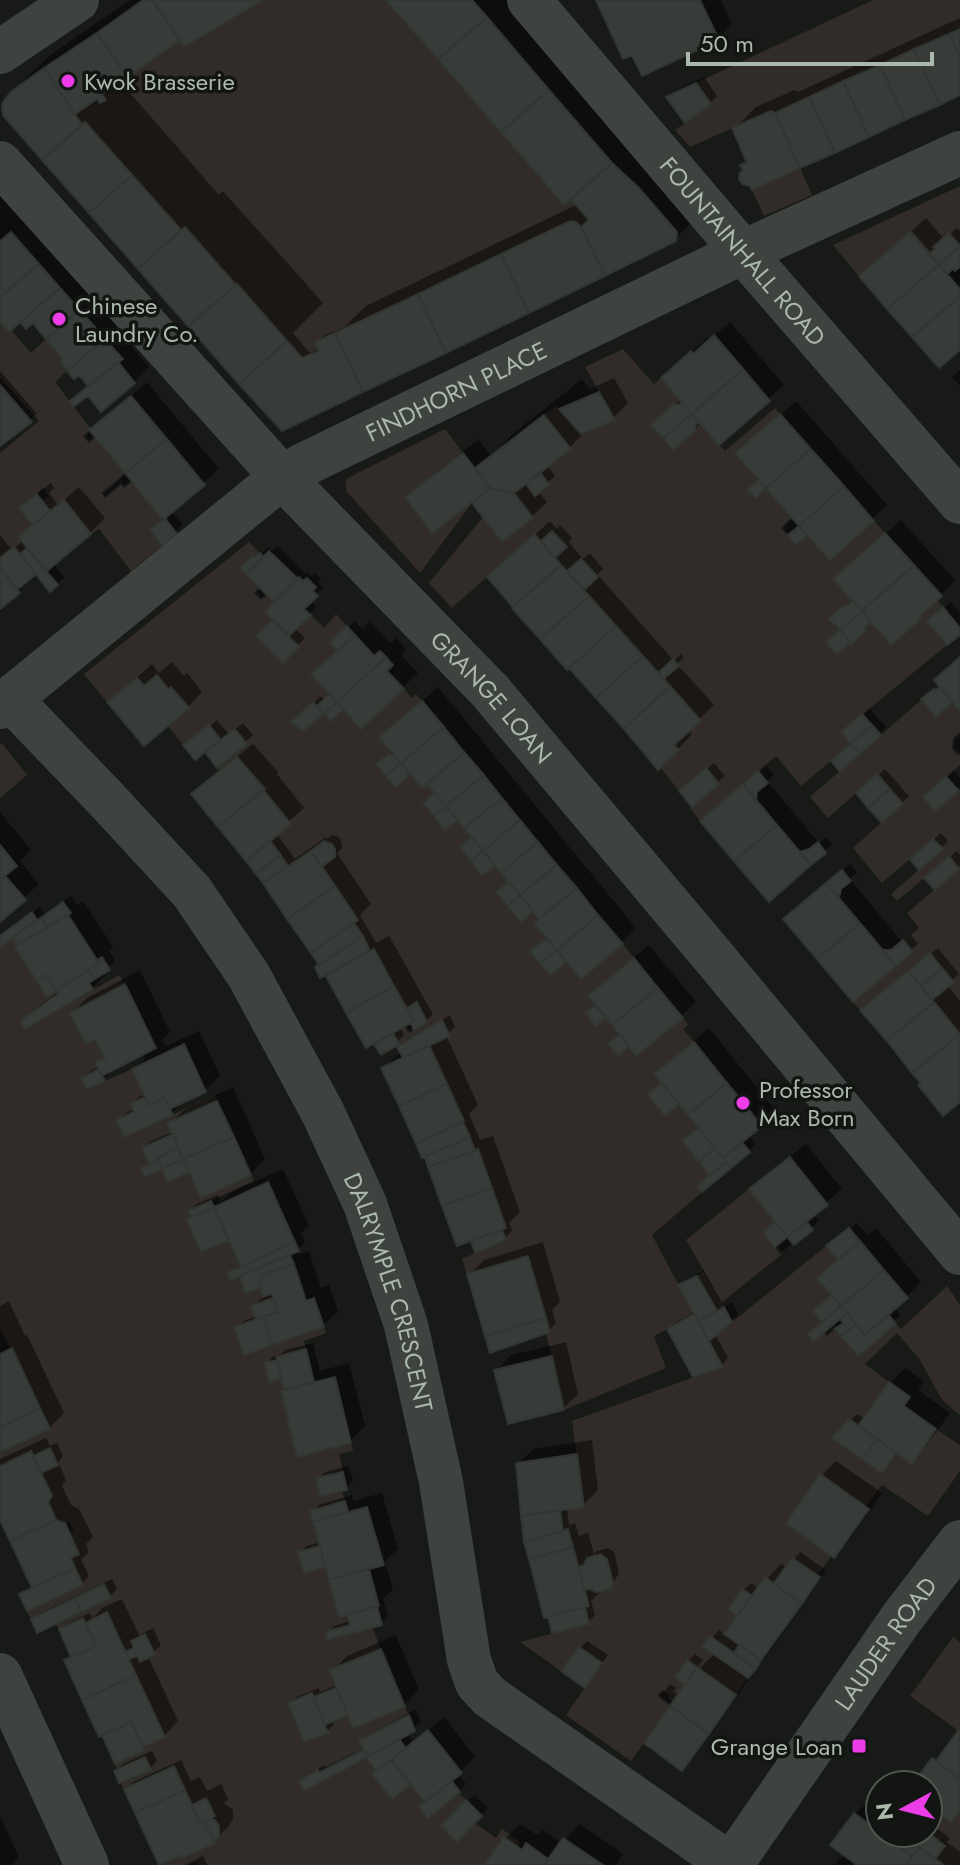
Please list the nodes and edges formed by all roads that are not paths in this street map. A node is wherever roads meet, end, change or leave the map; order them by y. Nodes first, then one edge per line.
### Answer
1 (77, 0) edge
2 (529, 0) edge
3 (0, 52) edge
4 (960, 153) edge
5 (0, 163) edge
6 (743, 252) junction
7 (282, 477) junction
8 (960, 502) edge
9 (5, 703) edge
10 (960, 1253) edge
11 (960, 1542) edge
12 (0, 1675) edge
13 (87, 1865) edge
14 (731, 1865) edge

1 - 3 street
2 - 6 street, FOUNTAINHALL ROAD
4 - 6 street, FINDHORN PLACE
5 - 7 street, GRANGE LOAN
6 - 7 street, FINDHORN PLACE
6 - 8 street, FOUNTAINHALL ROAD
7 - 9 street, FINDHORN PLACE
7 - 10 street, GRANGE LOAN
9 - 14 street, DALRYMPLE CRESCENT
11 - 14 street, LAUDER ROAD
12 - 13 street

